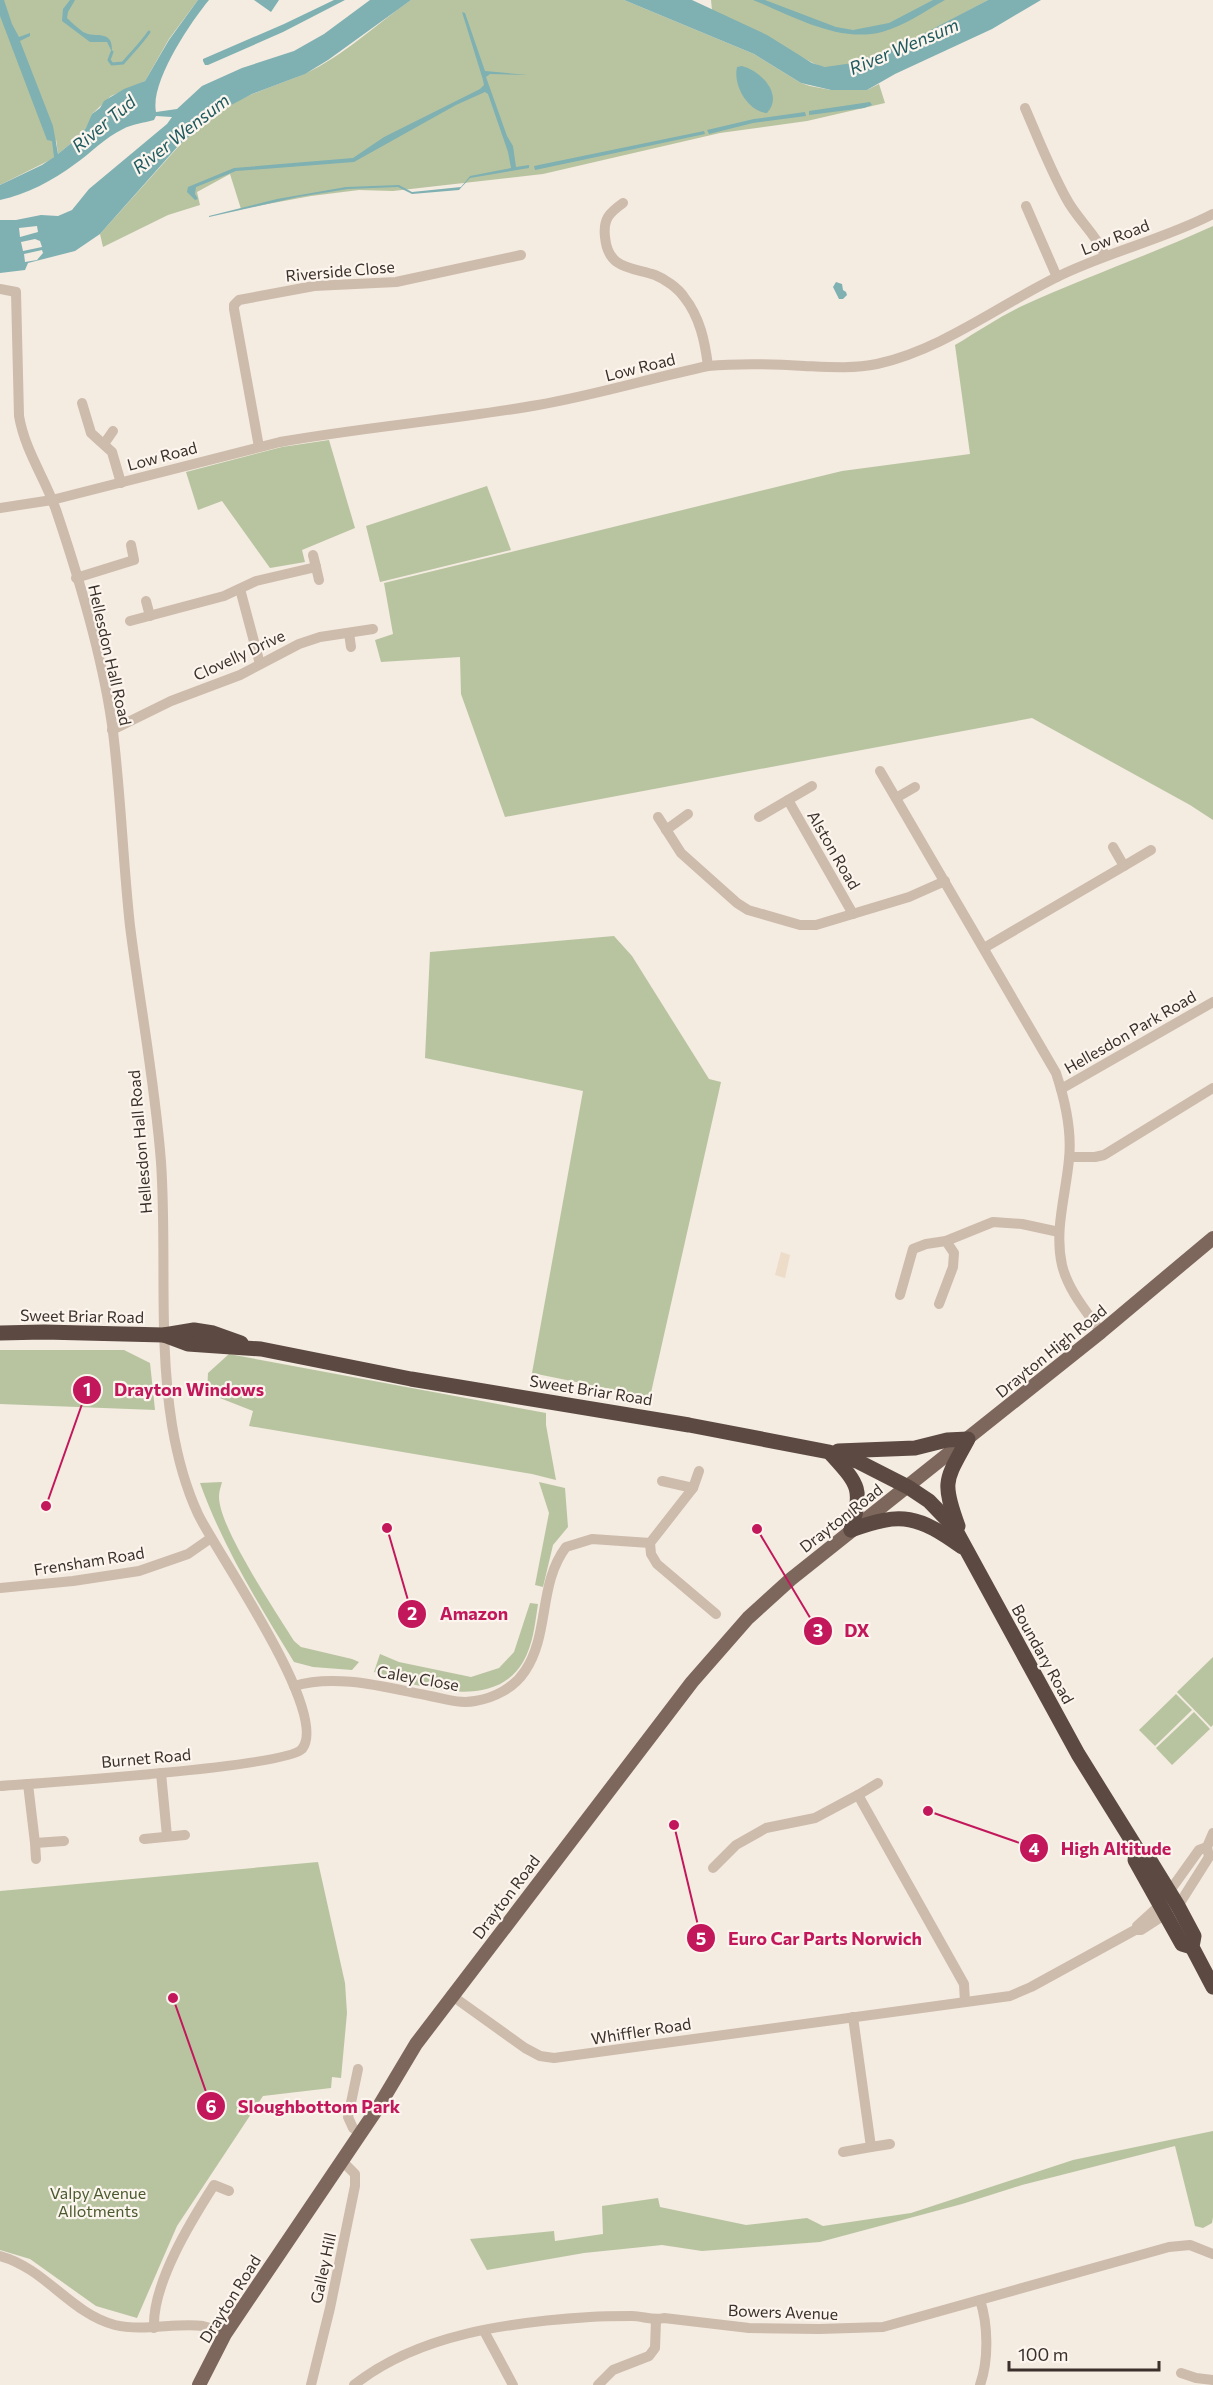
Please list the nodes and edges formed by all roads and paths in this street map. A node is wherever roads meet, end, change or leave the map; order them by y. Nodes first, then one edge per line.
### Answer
1 (1024, 108) dead end
2 (623, 203) dead end
3 (1026, 206) dead end
4 (1213, 214) edge
5 (521, 255) dead end
6 (1105, 255) junction
7 (1057, 276) junction
8 (0, 290) edge
9 (708, 366) junction
10 (82, 403) dead end
11 (113, 431) dead end
12 (104, 444) junction
13 (259, 447) junction
14 (121, 483) junction
15 (52, 500) junction
16 (0, 508) edge
17 (131, 545) dead end
18 (313, 555) dead end
19 (316, 567) junction
20 (76, 578) junction
21 (319, 579) dead end
22 (240, 589) junction
23 (146, 601) dead end
24 (150, 616) junction
25 (130, 621) dead end
26 (373, 629) dead end
27 (350, 633) junction
28 (351, 647) dead end
29 (260, 664) junction
30 (112, 730) junction
31 (880, 771) dead end
32 (813, 786) dead end
33 (915, 788) dead end
34 (896, 798) junction
35 (788, 800) junction
36 (688, 814) dead end
37 (759, 817) dead end
38 (658, 818) dead end
39 (666, 830) junction
40 (1113, 847) dead end
41 (1151, 850) dead end
42 (1124, 866) junction
43 (945, 881) junction
44 (853, 914) junction
45 (984, 948) junction
46 (1213, 1002) edge
47 (1213, 1088) edge
48 (1061, 1089) junction
49 (1070, 1157) junction
50 (1059, 1232) junction
51 (1213, 1238) edge
52 (946, 1241) junction
53 (900, 1295) dead end
54 (939, 1304) dead end
55 (1101, 1332) junction
56 (0, 1333) edge
57 (164, 1335) junction
58 (968, 1439) junction
59 (829, 1452) junction
60 (699, 1471) dead end
61 (662, 1481) dead end
62 (908, 1487) junction
63 (693, 1488) junction
64 (851, 1530) junction
65 (211, 1538) junction
66 (650, 1543) junction
67 (967, 1551) junction
68 (0, 1588) edge
69 (716, 1614) dead end
70 (294, 1686) junction
71 (295, 1754) joint
72 (161, 1773) junction
73 (878, 1783) dead end
74 (28, 1784) junction
75 (0, 1786) edge
76 (858, 1795) junction
77 (185, 1835) dead end
78 (167, 1836) junction
79 (144, 1839) dead end
80 (64, 1841) dead end
81 (1211, 1842) edge
82 (34, 1843) junction
83 (1137, 1849) junction
84 (36, 1859) dead end
85 (713, 1868) dead end
86 (1168, 1892) junction
87 (1178, 1906) junction
88 (1162, 1911) junction
89 (1192, 1947) junction
90 (1213, 1987) edge
91 (451, 1995) junction
92 (965, 2002) junction
93 (853, 2017) junction
94 (358, 2068) dead end
95 (361, 2134) junction
96 (890, 2144) dead end
97 (871, 2147) junction
98 (843, 2152) dead end
99 (342, 2161) junction
100 (229, 2191) dead end
101 (1213, 2254) edge
102 (0, 2256) edge
103 (980, 2300) junction
104 (656, 2320) junction
105 (154, 2328) junction
106 (484, 2331) junction
107 (225, 2334) junction
108 (1181, 2373) dead end
109 (1213, 2380) edge
110 (367, 2381) edge
111 (199, 2385) edge
112 (311, 2385) edge
113 (354, 2385) edge
114 (513, 2385) edge
115 (598, 2385) edge
116 (980, 2385) edge

1 - 6 street
2 - 9 street
3 - 7 street
4 - 6 street, Low Road
5 - 13 street, Riverside Close
6 - 7 street, Low Road
7 - 9 street, Low Road
8 - 15 street, Hellesdon Hall Road
9 - 13 street, Low Road
10 - 12 street
11 - 12 street
12 - 14 street
13 - 14 street, Low Road
14 - 15 street, Low Road
15 - 16 street, Low Road
15 - 20 street, Hellesdon Hall Road
17 - 20 street
18 - 19 street
19 - 21 street
19 - 22 street
20 - 30 street, Hellesdon Hall Road
22 - 24 street
22 - 29 street
23 - 24 street
24 - 25 street
26 - 27 street, Clovelly Drive
27 - 28 street
27 - 29 street, Clovelly Drive
29 - 30 street, Clovelly Drive
30 - 57 street, Hellesdon Hall Road
31 - 34 street, Hellesdon Park Road
32 - 35 street, Alston Road
33 - 34 street
34 - 43 street, Hellesdon Park Road
35 - 37 street, Alston Road
35 - 44 street, Alston Road
36 - 39 street
38 - 39 street, Alston Road
39 - 44 street, Alston Road
40 - 42 street
41 - 42 street
42 - 45 street
43 - 44 street, Alston Road
43 - 45 street, Hellesdon Park Road
45 - 48 street, Hellesdon Park Road
46 - 48 street, Hellesdon Park Road
47 - 49 street
48 - 49 street, Hellesdon Park Road
49 - 50 street, Hellesdon Park Road
50 - 52 street
50 - 55 street, Hellesdon Park Road
51 - 55 main road, Drayton High Road
52 - 53 street
52 - 54 street
55 - 58 main road, Drayton High Road
56 - 57 highway, Sweet Briar Road
57 - 59 highway, Sweet Briar Road
57 - 65 street, Hellesdon Hall Road
58 - 59 highway
58 - 62 main road, Drayton High Road
58 - 67 highway
59 - 62 highway, Sweet Briar Road
59 - 64 highway
60 - 63 street
61 - 63 street
62 - 64 main road, Drayton Road
62 - 67 highway, Boundary Road
63 - 66 street
64 - 67 highway
64 - 91 main road, Drayton Road
65 - 68 street, Frensham Road
65 - 70 street, Hellesdon Hall Road
66 - 69 street
66 - 70 street, Caley Close
67 - 83 highway, Boundary Road
70 - 71 street, Hellesdon Hall Road
71 - 72 street, Burnet Road
72 - 74 street, Burnet Road
72 - 78 street
73 - 76 street
74 - 75 street, Burnet Road
74 - 82 street
76 - 85 street
76 - 92 street
77 - 78 street
78 - 79 street
80 - 82 street
81 - 86 street
81 - 87 street
82 - 84 street
83 - 86 highway, Boundary Road
83 - 88 highway, Boundary Road
86 - 87 highway, Boundary Road
86 - 88 street
87 - 88 street, Whiffler Road
87 - 89 highway, Boundary Road
88 - 89 highway, Boundary Road
88 - 92 street, Whiffler Road
89 - 90 highway, Boundary Road
91 - 93 street, Whiffler Road
91 - 95 main road, Drayton Road
92 - 93 street, Whiffler Road
93 - 97 street
94 - 95 street
95 - 99 main road, Drayton Road
96 - 97 street
97 - 98 street
99 - 107 main road, Drayton Road
99 - 112 street, Galley Hill
100 - 105 street
101 - 103 street, Bowers Avenue
102 - 105 street
103 - 104 street, Bowers Avenue
103 - 116 street
104 - 106 street, Bowers Avenue
104 - 115 street
105 - 107 street
106 - 110 street, Bowers Avenue
106 - 114 street
107 - 111 main road, Drayton Road
108 - 109 street
110 - 113 street, Bowers Avenue

